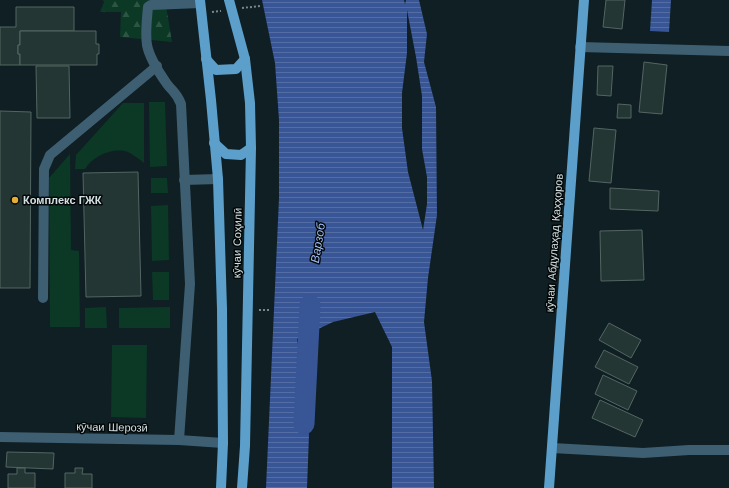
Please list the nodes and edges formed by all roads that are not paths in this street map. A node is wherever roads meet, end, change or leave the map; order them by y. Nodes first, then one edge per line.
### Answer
1 (229, 0) edge
2 (584, 0) edge
3 (200, 2) edge
4 (580, 47) junction
5 (729, 51) edge
6 (206, 59) junction
7 (245, 59) junction
8 (157, 66) junction
9 (214, 143) junction
10 (251, 148) junction
11 (218, 179) junction
12 (184, 180) junction
13 (43, 298) dead end
14 (0, 437) edge
15 (178, 440) junction
16 (223, 443) junction
17 (552, 448) junction
18 (729, 450) edge
19 (221, 488) edge
20 (242, 488) edge
21 (549, 488) edge

1 - 7 main road, кӯчаи Соҳилӣ
2 - 4 main road, кӯчаи Абдулаҳад Қаҳҳоров
3 - 6 main road, кӯчаи Соҳилӣ
3 - 8 lane
4 - 5 lane
4 - 17 main road, кӯчаи Абдулаҳад Қаҳҳоров
6 - 7 main road
6 - 9 main road, кӯчаи Соҳилӣ
7 - 10 main road, кӯчаи Соҳилӣ
8 - 12 lane
8 - 13 lane
9 - 10 main road
9 - 11 main road, кӯчаи Соҳилӣ
10 - 20 main road, кӯчаи Соҳилӣ
11 - 12 lane
11 - 16 main road, кӯчаи Соҳилӣ
12 - 15 lane
14 - 15 lane, кӯчаи Шерозӣ
15 - 16 lane, кӯчаи Шерозӣ
16 - 19 main road, кӯчаи Соҳилӣ
17 - 18 lane
17 - 21 main road, кӯчаи Абдулаҳад Қаҳҳоров

